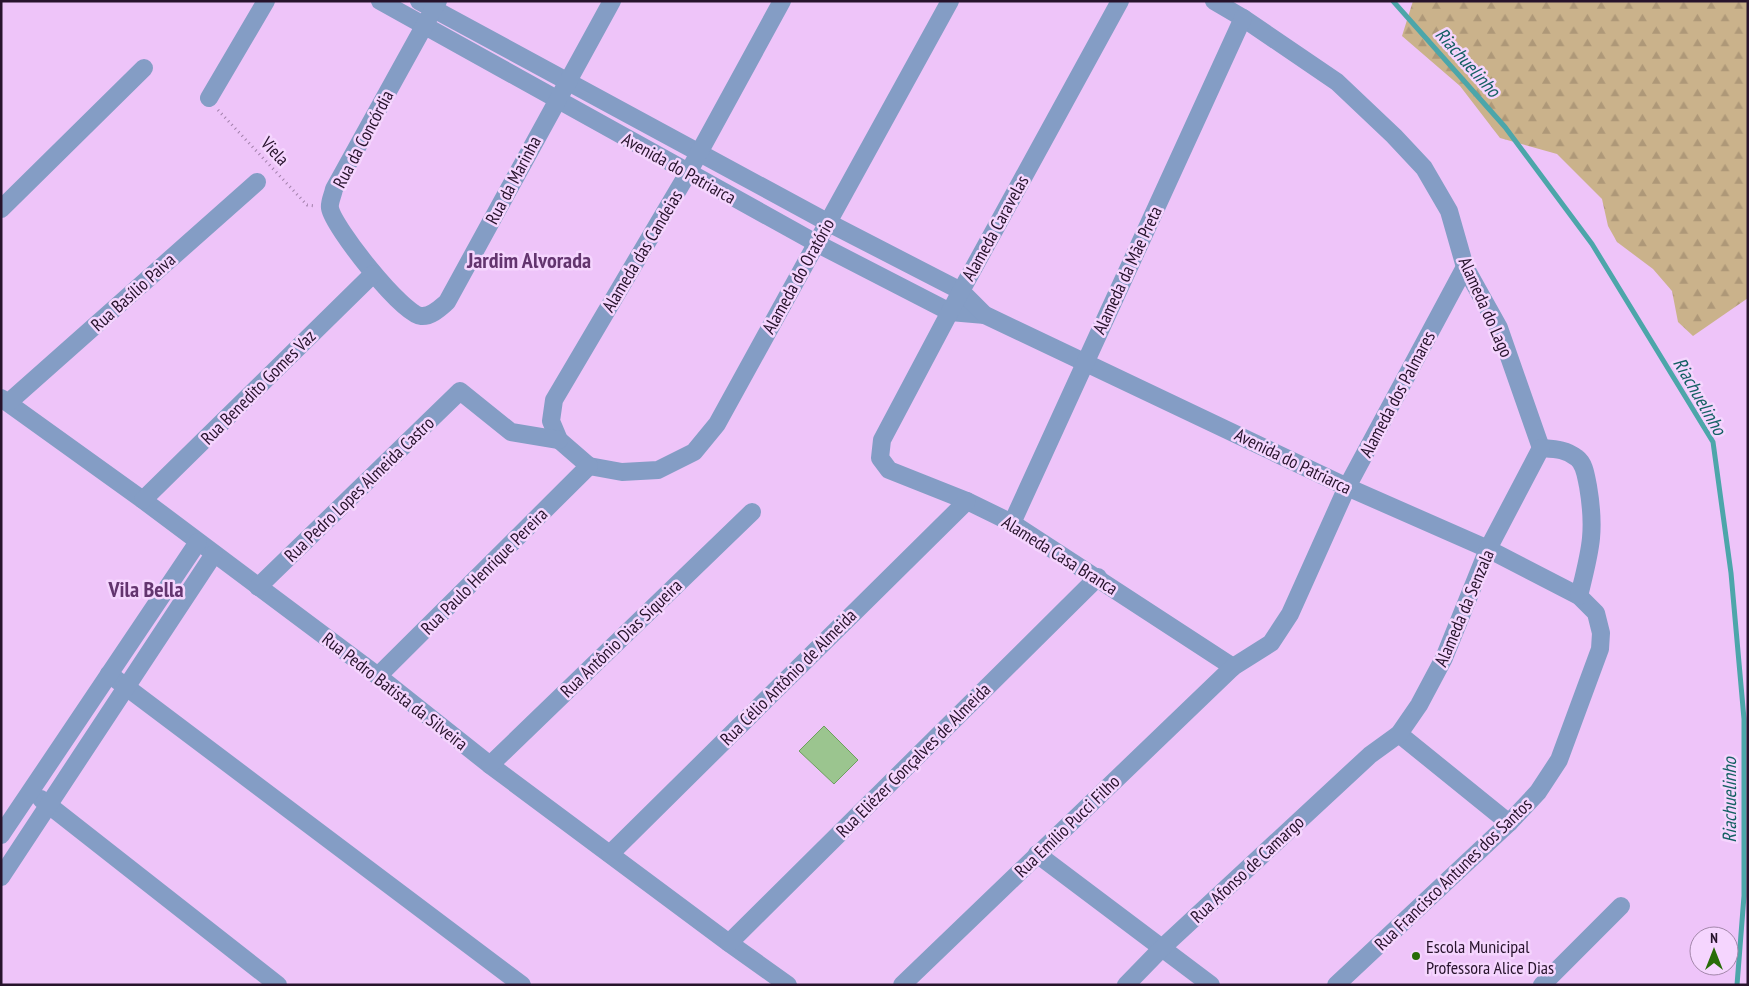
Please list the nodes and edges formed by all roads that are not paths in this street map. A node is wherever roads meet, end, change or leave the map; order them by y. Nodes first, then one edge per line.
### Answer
1 (266, 1) edge
2 (380, 1) edge
3 (612, 1) edge
4 (782, 1) edge
5 (950, 1) edge
6 (1120, 1) edge
7 (1214, 1) edge
8 (430, 4) edge
9 (1243, 18) junction
10 (425, 26) junction
11 (144, 68) dead end
12 (567, 83) junction
13 (209, 98) road end
14 (557, 100) junction
15 (699, 152) junction
16 (688, 173) junction
17 (257, 182) dead end
18 (1, 209) edge
19 (828, 222) junction
20 (816, 243) junction
21 (1465, 267) junction
22 (373, 274) junction
23 (961, 291) junction
24 (950, 312) junction
25 (985, 315) junction
26 (1084, 362) junction
27 (5, 400) edge
28 (559, 440) junction
29 (1541, 448) junction
30 (880, 458) joint
31 (589, 466) junction
32 (1347, 487) junction
33 (143, 500) junction
34 (967, 501) junction
35 (752, 512) dead end
36 (1012, 523) junction
37 (198, 542) junction
38 (1488, 549) junction
39 (214, 554) junction
40 (1098, 577) junction
41 (258, 587) junction
42 (1579, 596) junction
43 (1596, 613) joint
44 (1234, 667) junction
45 (109, 674) junction
46 (378, 676) junction
47 (127, 687) junction
48 (1399, 734) junction
49 (1370, 756) joint
50 (490, 764) junction
51 (31, 791) junction
52 (48, 805) junction
53 (1509, 823) junction
54 (1, 835) edge
55 (610, 854) junction
56 (1037, 854) junction
57 (1, 876) edge
58 (1621, 906) dead end
59 (729, 943) junction
60 (1163, 946) junction
61 (278, 985) edge
62 (522, 985) edge
63 (788, 985) edge
64 (902, 985) edge
65 (1126, 985) edge
66 (1211, 985) edge
67 (1336, 985) edge
68 (1542, 985) edge

1 - 13 street
2 - 10 street, Avenida do Patriarca
3 - 12 street, Rua da Marinha
4 - 15 street, Alameda das Candeias
5 - 19 street, Alameda do Oratório
6 - 23 street, Alameda Caravelas
7 - 9 street, Alameda do Lago
8 - 10 street, Rua da Concórdia
8 - 12 street, Avenida do Patriarca
9 - 21 street, Alameda do Lago
9 - 26 street, Alameda da Mãe Preta
10 - 14 street, Avenida do Patriarca
10 - 22 street, Rua da Concórdia
11 - 18 street
12 - 14 street, Rua da Marinha
12 - 15 street, Avenida do Patriarca
14 - 16 street, Avenida do Patriarca
14 - 22 street, Rua da Marinha
15 - 16 street, Alameda das Candeias
15 - 19 street, Avenida do Patriarca
16 - 20 street, Avenida do Patriarca
16 - 28 street, Alameda das Candeias
17 - 27 street, Rua Basílio Paiva
19 - 20 street, Alameda do Oratório
19 - 23 street, Avenida do Patriarca
20 - 24 street, Avenida do Patriarca
20 - 31 street, Alameda do Oratório
21 - 29 street, Alameda do Lago
21 - 32 street, Alameda dos Palmares
22 - 33 street, Rua Benedito Gomes Vaz
23 - 24 street, Alameda Caravelas
23 - 25 street, Avenida do Patriarca
24 - 25 street, Avenida do Patriarca
24 - 30 street, Alameda Caravelas
25 - 26 street, Avenida do Patriarca
26 - 32 street, Avenida do Patriarca
26 - 36 street, Alameda da Mãe Preta
27 - 33 street, Rua Pedro Batista da Silveira
28 - 31 street, Alameda das Candeias
28 - 41 street, Rua Pedro Lopes Almeida Castro
29 - 38 street, Alameda da Senzala
29 - 42 street
30 - 34 street, Alameda Casa Branca
31 - 46 street, Rua Paulo Henrique Pereira
32 - 38 street, Avenida do Patriarca
32 - 44 street, Alameda dos Palmares
33 - 37 street, Rua Pedro Batista da Silveira
34 - 36 street, Alameda Casa Branca
34 - 55 street, Rua Célio Antônio de Almeida
35 - 50 street, Rua Antônio Dias Siqueira
36 - 40 street, Alameda Casa Branca
37 - 39 street, Rua Pedro Batista da Silveira
37 - 45 street
38 - 42 street, Avenida do Patriarca
38 - 48 street, Alameda da Senzala
39 - 41 street, Rua Pedro Batista da Silveira
39 - 47 street
40 - 44 street, Alameda Casa Branca
40 - 59 street, Rua Eliézer Gonçalves de Almeida
41 - 46 street, Rua Pedro Batista da Silveira
42 - 43 street, Avenida do Patriarca
43 - 53 street, Rua Francisco Antunes dos Santos
44 - 56 street, Rua Emílio Pucci Filho
45 - 47 street
45 - 51 street
46 - 50 street, Rua Pedro Batista da Silveira
47 - 52 street
47 - 62 street
48 - 49 street, Alameda da Senzala
48 - 53 street
49 - 60 street, Rua Afonso de Camargo
50 - 55 street, Rua Pedro Batista da Silveira
51 - 52 street
51 - 54 street
52 - 57 street
52 - 61 street
53 - 67 street, Rua Francisco Antunes dos Santos
55 - 59 street, Rua Pedro Batista da Silveira
56 - 60 street
56 - 64 street, Rua Emílio Pucci Filho
58 - 68 street
59 - 63 street, Rua Pedro Batista da Silveira
60 - 65 street, Rua Afonso de Camargo
60 - 66 street

